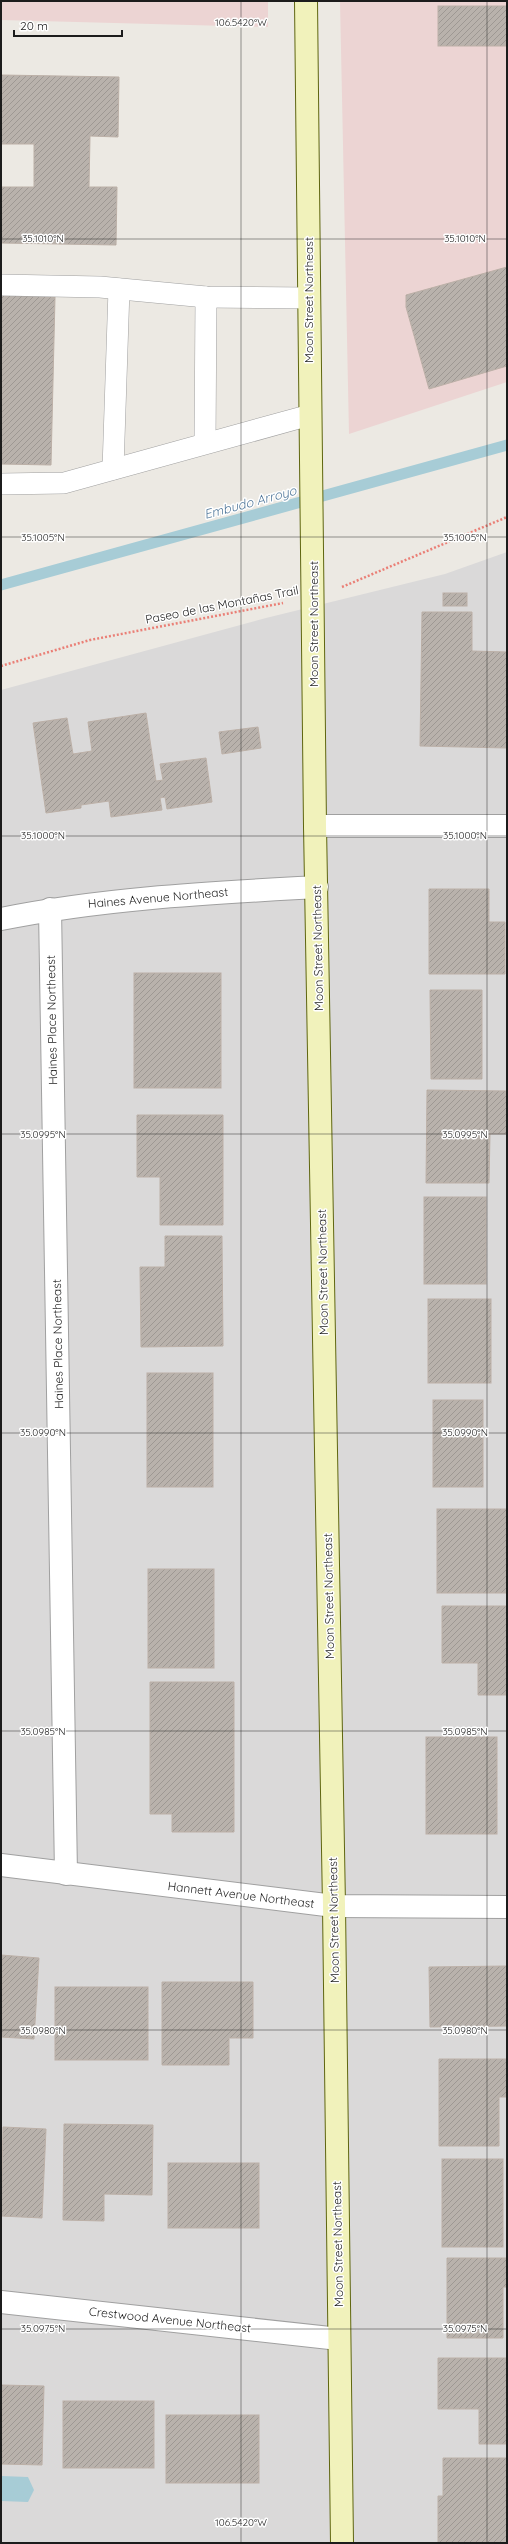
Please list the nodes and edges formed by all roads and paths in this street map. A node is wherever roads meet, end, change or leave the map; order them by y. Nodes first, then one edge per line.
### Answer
1 (306, 1) edge
2 (1, 285) edge
3 (119, 289) junction
4 (206, 297) junction
5 (309, 298) junction
6 (310, 415) junction
7 (205, 444) junction
8 (113, 469) junction
9 (1, 484) edge
10 (507, 517) edge
11 (314, 596) junction
12 (1, 666) edge
13 (315, 826) junction
14 (507, 826) edge
15 (317, 887) junction
16 (50, 909) junction
17 (1, 919) edge
18 (1, 1865) edge
19 (66, 1874) junction
20 (334, 1906) junction
21 (507, 1907) edge
22 (1, 2302) edge
23 (339, 2339) junction
24 (342, 2543) edge

1 - 5 street, Moon Street Northeast
2 - 3 lane
3 - 4 lane
3 - 8 lane
4 - 5 lane
4 - 7 lane
5 - 6 street, Moon Street Northeast
6 - 7 lane
6 - 11 street, Moon Street Northeast
7 - 8 lane
8 - 9 lane
10 - 11 path, Paseo de las Montañas Trail
11 - 12 path, Paseo de las Montañas Trail
11 - 13 street, Moon Street Northeast
13 - 14 street
13 - 15 street, Moon Street Northeast
15 - 16 street, Haines Avenue Northeast
15 - 20 street, Moon Street Northeast
16 - 17 street, Haines Avenue Northeast
16 - 19 street, Haines Place Northeast
18 - 19 street, Hannett Avenue Northeast
19 - 20 street, Hannett Avenue Northeast
20 - 21 street, Hannett Avenue Northeast
20 - 23 street, Moon Street Northeast
22 - 23 street, Crestwood Avenue Northeast
23 - 24 street, Moon Street Northeast

